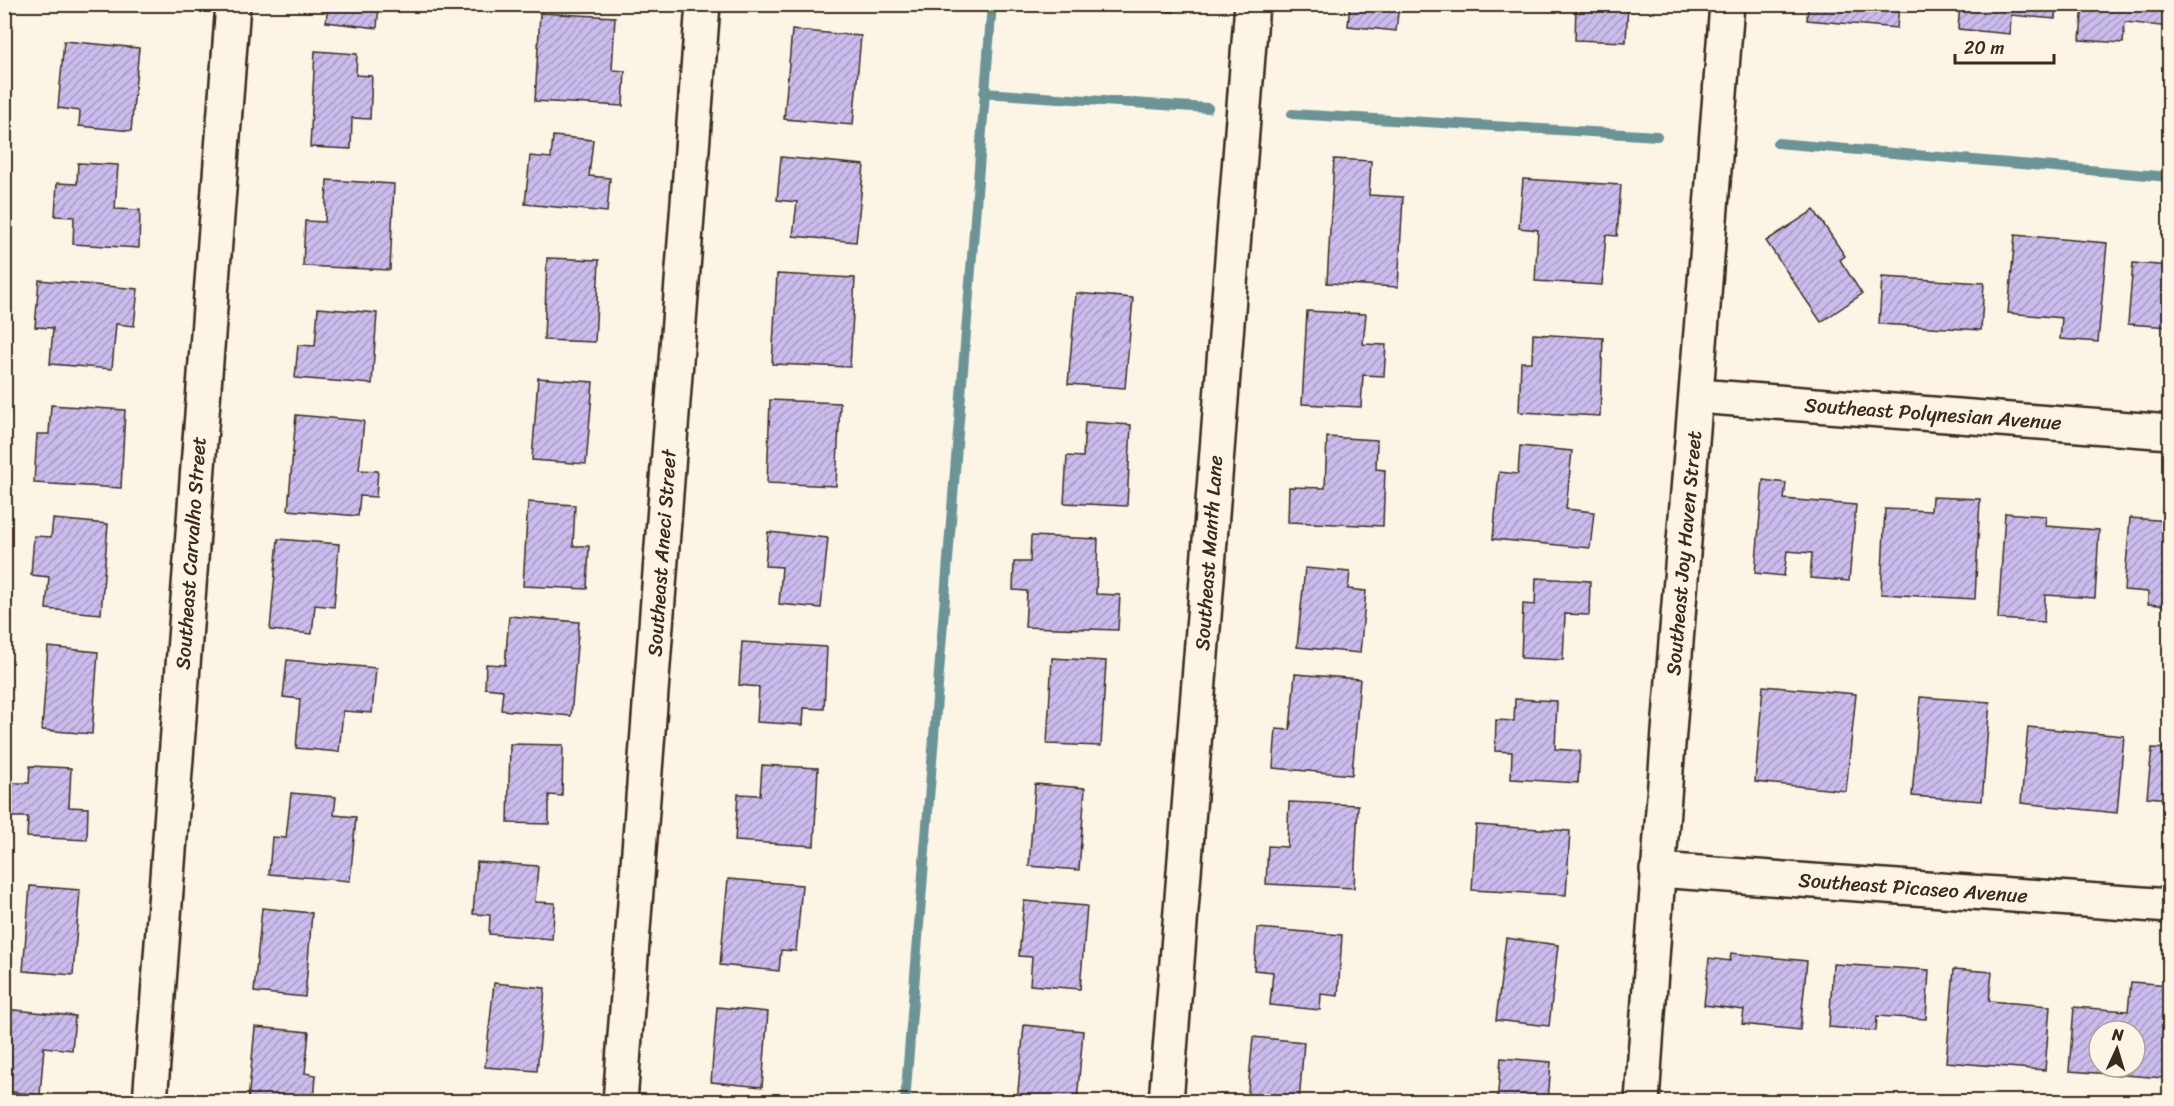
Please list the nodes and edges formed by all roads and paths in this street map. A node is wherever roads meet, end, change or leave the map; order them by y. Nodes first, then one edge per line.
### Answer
1 (233, 4) edge
2 (704, 4) edge
3 (1252, 4) edge
4 (1727, 4) edge
5 (1697, 396) junction
6 (2169, 432) edge
7 (1657, 870) junction
8 (2169, 906) edge
9 (150, 1101) edge
10 (620, 1101) edge
11 (1166, 1101) edge
12 (1642, 1101) edge

1 - 9 street, Southeast Carvalho Street
2 - 10 street, Southeast Aneci Street
3 - 11 street, Southeast Manth Lane
4 - 5 street, Southeast Joy Haven Street
5 - 6 street, Southeast Polynesian Avenue
5 - 7 street, Southeast Joy Haven Street
7 - 8 street, Southeast Picaseo Avenue
7 - 12 street, Southeast Joy Haven Street

